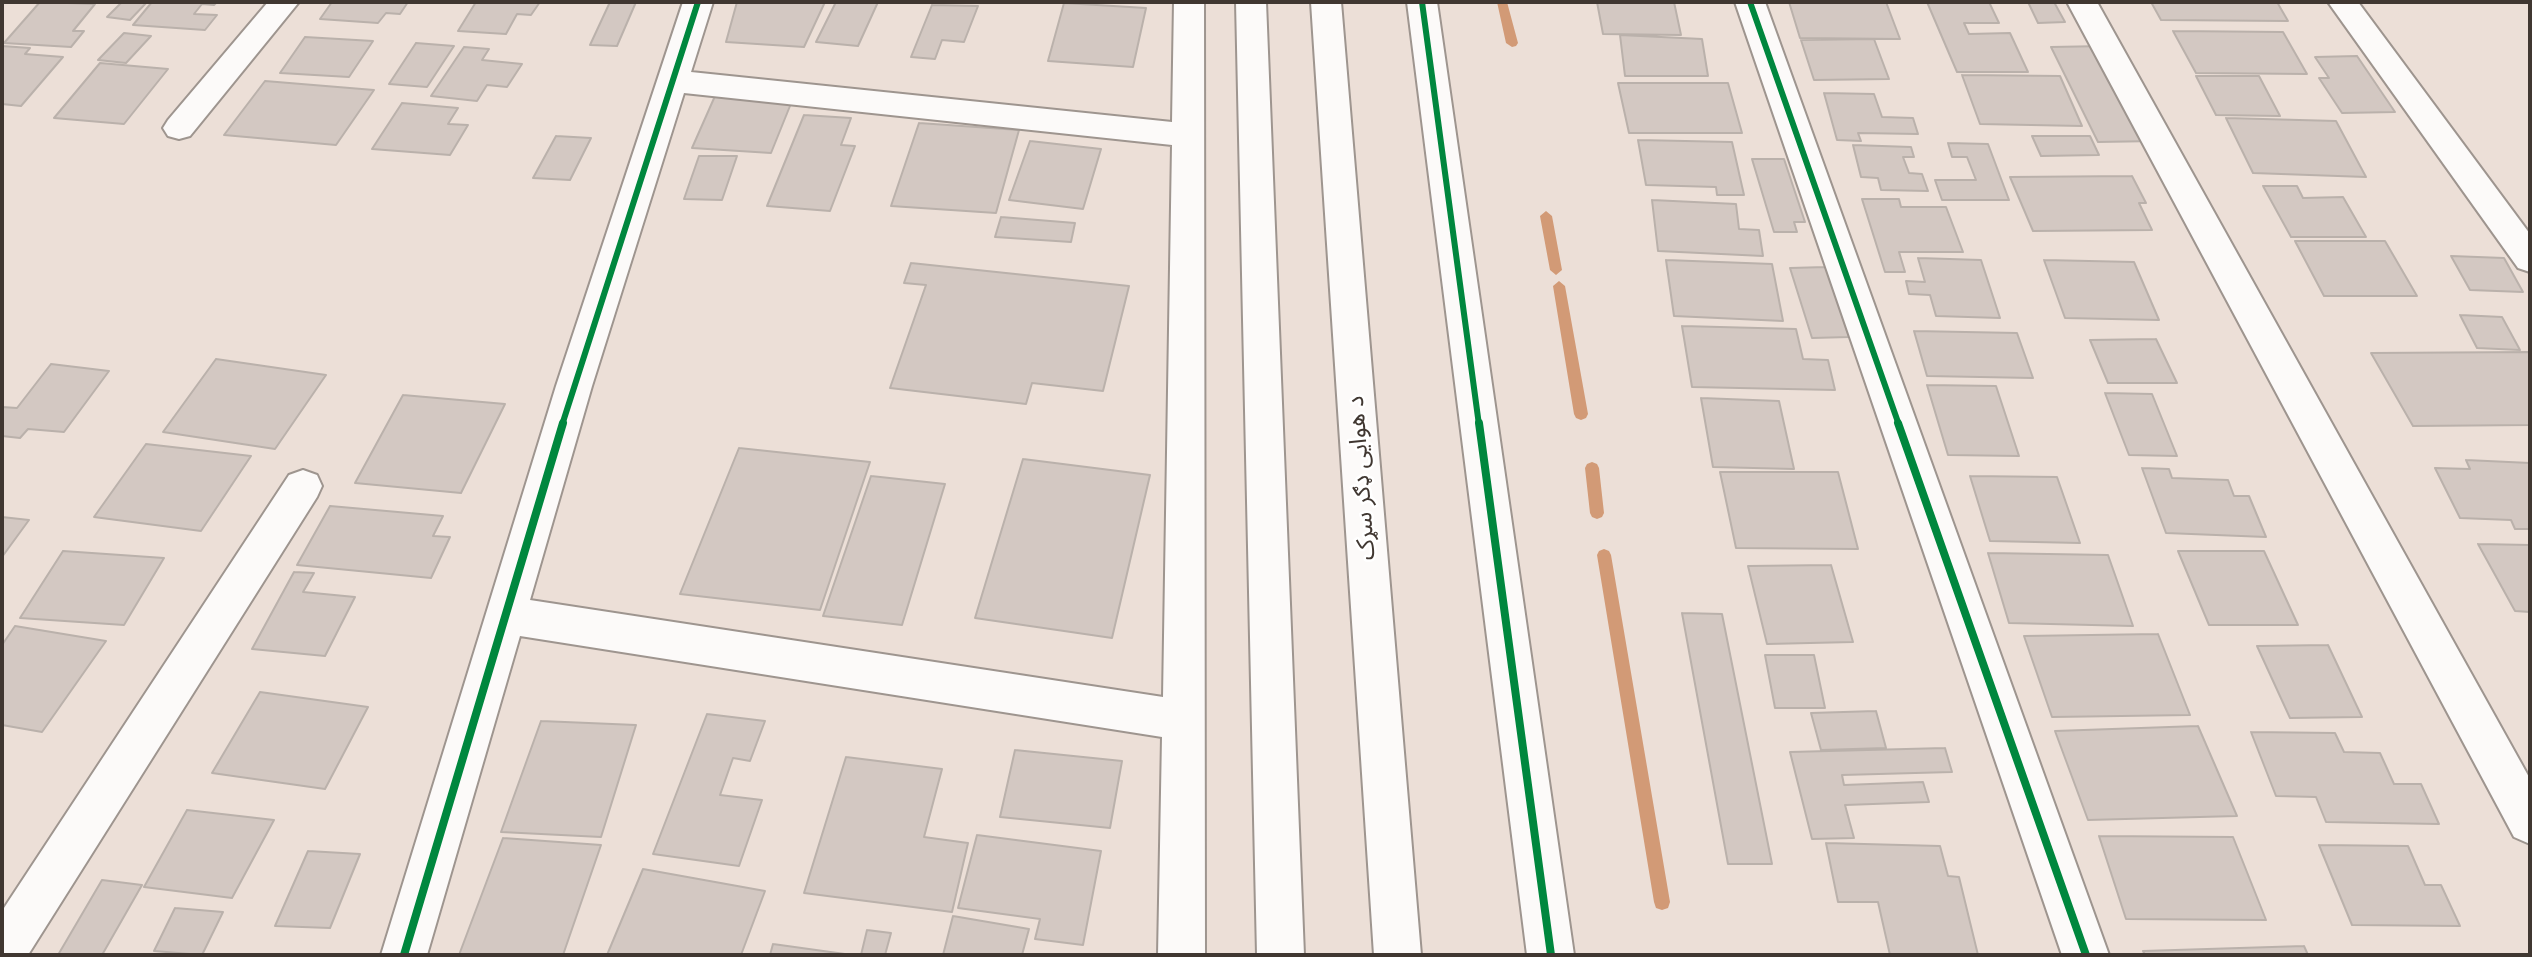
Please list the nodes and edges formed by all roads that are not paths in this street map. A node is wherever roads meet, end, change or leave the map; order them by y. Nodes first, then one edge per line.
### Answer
1 (284, 2) edge
2 (698, 2) edge
3 (1189, 2) edge
4 (1251, 2) edge
5 (1326, 2) edge
6 (1422, 2) edge
7 (1750, 2) edge
8 (2082, 2) edge
9 (2343, 2) edge
10 (671, 81) junction
11 (178, 128) dead end
12 (1188, 135) junction
13 (2530, 259) edge
14 (303, 486) dead end
15 (506, 615) junction
16 (1184, 720) junction
17 (2530, 822) edge
18 (2, 953) edge
19 (404, 955) edge
20 (1182, 955) edge
21 (1281, 955) edge
22 (1398, 955) edge
23 (1551, 955) edge
24 (2086, 955) edge

1 - 11 street
2 - 10 street
3 - 12 street
4 - 21 street
5 - 22 street, د هوایی ډګر سړک
6 - 23 street
7 - 24 street
8 - 17 street
9 - 13 street
10 - 12 street
10 - 15 street
12 - 16 street
14 - 18 street
15 - 16 street
15 - 19 street
16 - 20 street

